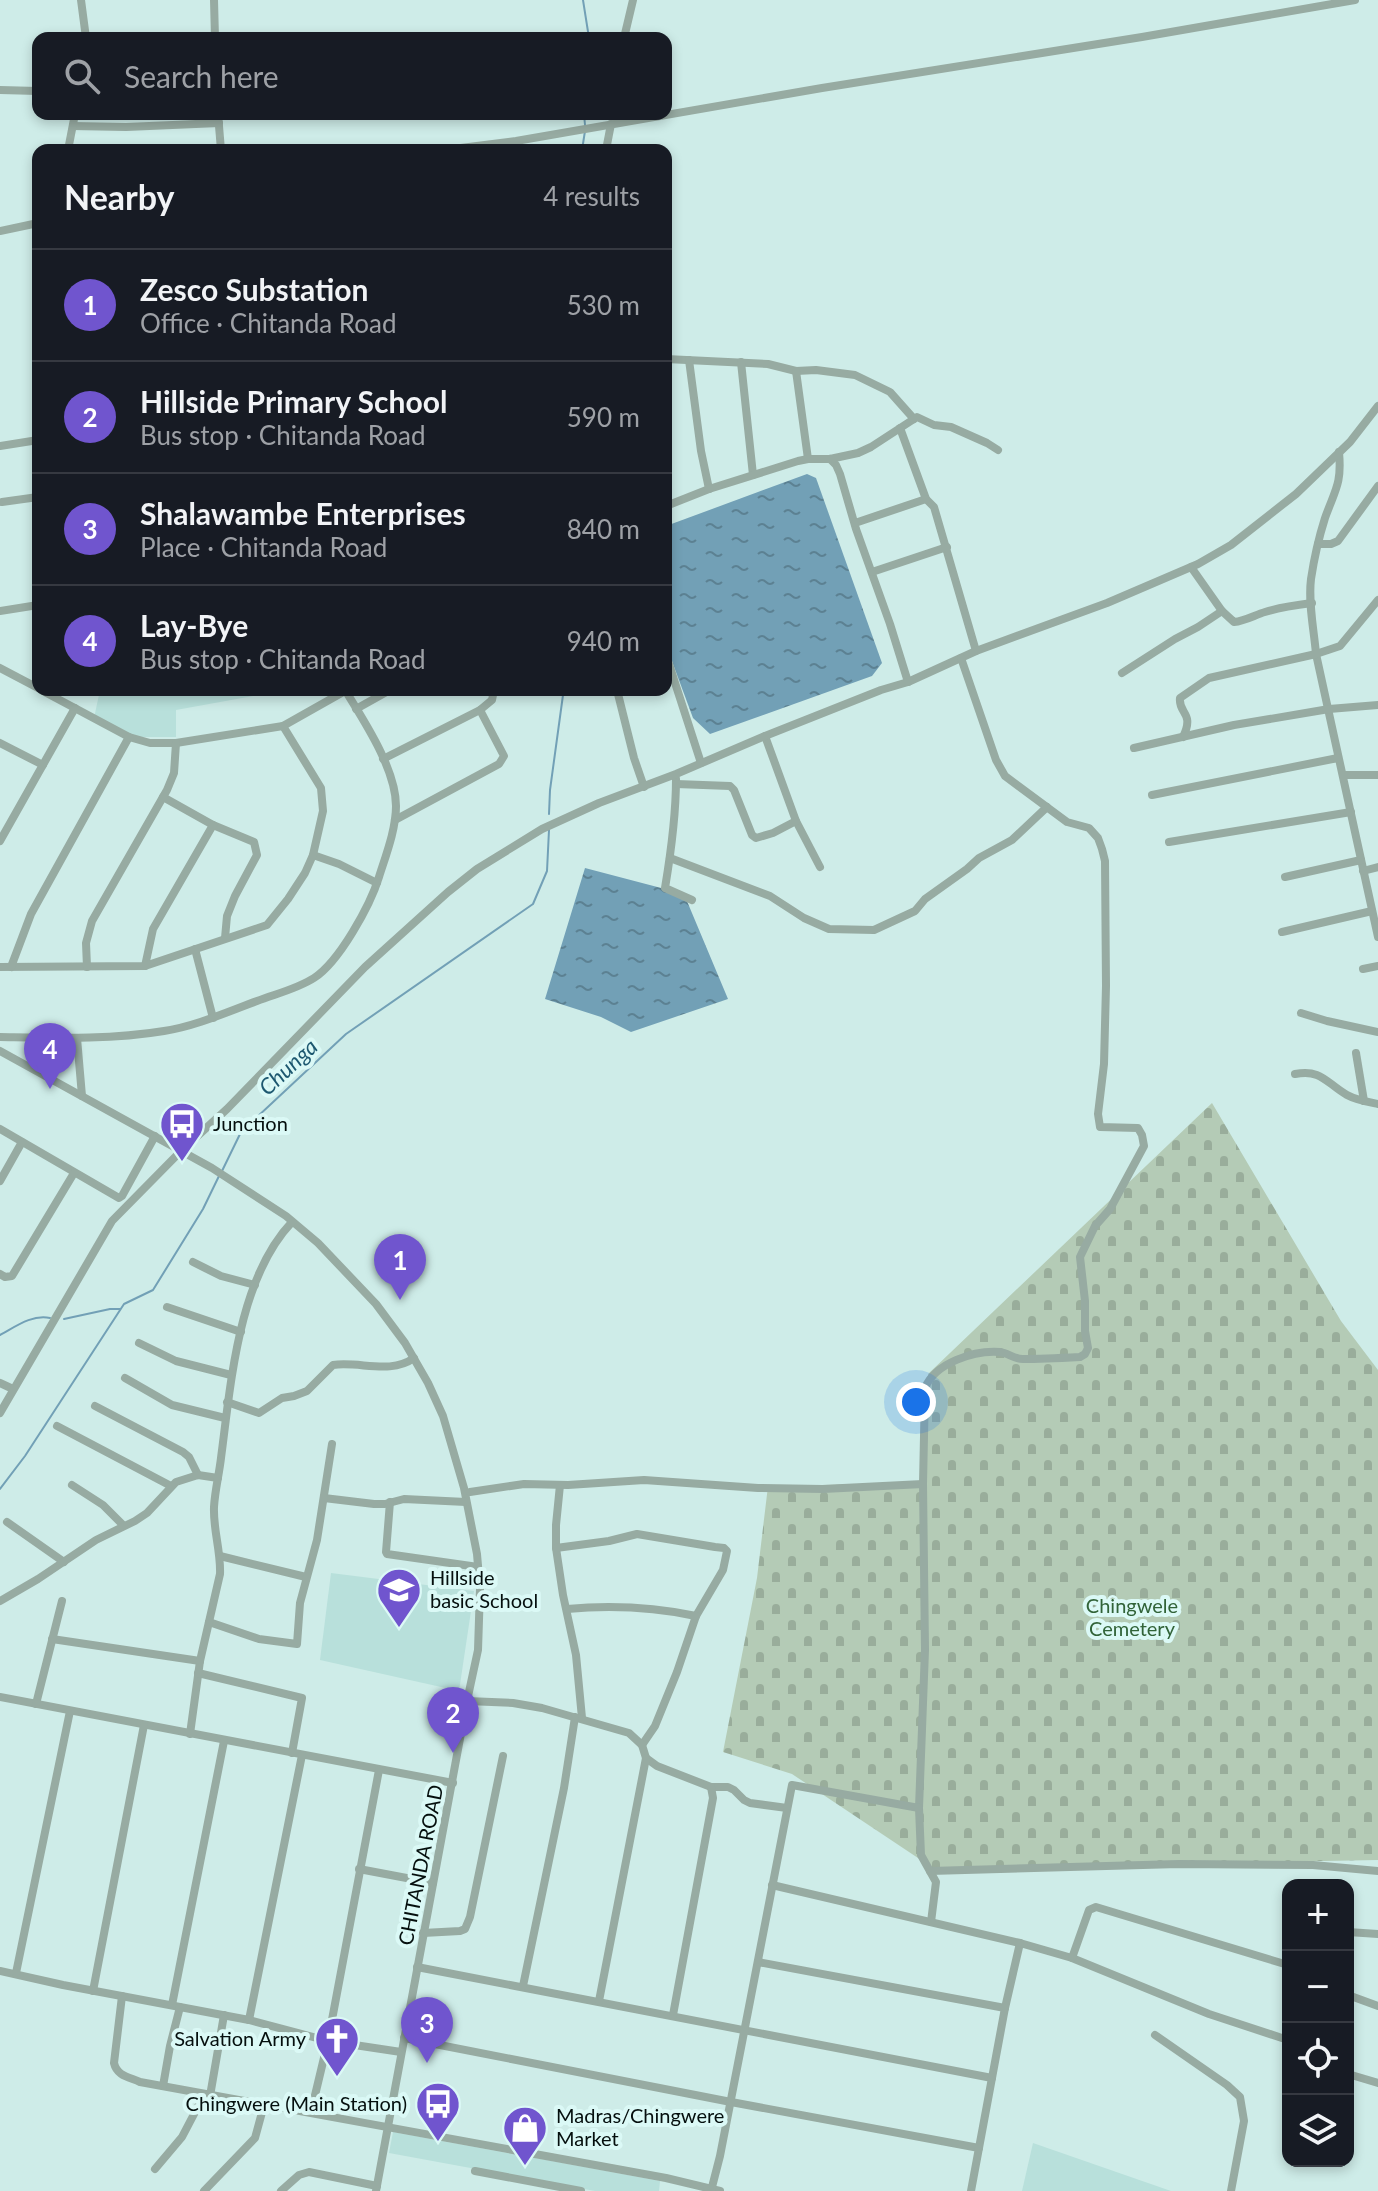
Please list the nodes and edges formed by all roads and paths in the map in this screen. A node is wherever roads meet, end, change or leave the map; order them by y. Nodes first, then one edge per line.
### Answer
1 (81, 0) edge
2 (214, 0) edge
3 (633, 0) edge
4 (1355, 0) edge
5 (85, 32) edge
6 (215, 32) edge
7 (625, 32) edge
8 (0, 90) edge
9 (32, 91) edge
10 (672, 111) edge
11 (74, 120) edge
12 (198, 120) edge
13 (218, 120) edge
14 (610, 121) edge
15 (73, 126) junction
16 (69, 144) edge
17 (220, 144) edge
18 (492, 144) edge
19 (607, 144) edge
20 (32, 224) edge
21 (0, 231) edge
22 (672, 359) edge
23 (689, 360) junction
24 (741, 362) junction
25 (796, 371) junction
26 (1378, 406) edge
27 (914, 419) junction
28 (900, 428) junction
29 (32, 441) edge
30 (0, 446) edge
31 (998, 450) dead end
32 (1339, 452) junction
33 (808, 459) junction
34 (830, 459) junction
35 (753, 475) junction
36 (1378, 486) edge
37 (709, 489) junction
38 (32, 498) edge
39 (926, 499) junction
40 (2, 502) edge
41 (672, 502) edge
42 (855, 523) junction
43 (1318, 544) junction
44 (947, 547) junction
45 (1191, 567) junction
46 (872, 572) junction
47 (1378, 600) edge
48 (1312, 603) junction
49 (32, 606) edge
50 (0, 611) edge
51 (1222, 611) junction
52 (976, 651) junction
53 (1316, 654) junction
54 (961, 658) junction
55 (0, 668) edge
56 (1122, 673) dead end
57 (672, 674) edge
58 (908, 682) junction
59 (32, 685) edge
60 (52, 696) edge
61 (336, 696) edge
62 (348, 696) edge
63 (379, 696) edge
64 (493, 696) edge
65 (618, 696) edge
66 (1378, 705) edge
67 (75, 708) junction
68 (356, 709) junction
69 (1329, 709) junction
70 (480, 710) junction
71 (283, 726) junction
72 (765, 736) junction
73 (129, 737) junction
74 (1183, 737) junction
75 (0, 743) edge
76 (176, 743) junction
77 (1134, 748) dead end
78 (1338, 758) junction
79 (383, 759) junction
80 (701, 763) junction
81 (43, 765) junction
82 (1343, 775) junction
83 (1378, 775) edge
84 (676, 779) junction
85 (644, 787) junction
86 (1152, 795) dead end
87 (163, 797) junction
88 (1047, 807) junction
89 (1351, 812) junction
90 (395, 820) junction
91 (796, 821) junction
92 (213, 825) junction
93 (0, 841) edge
94 (1169, 842) dead end
95 (313, 855) junction
96 (670, 858) junction
97 (1361, 860) junction
98 (820, 867) dead end
99 (1378, 867) edge
100 (1363, 871) junction
101 (1285, 877) dead end
102 (377, 883) junction
103 (692, 900) dead end
104 (1372, 911) junction
105 (1282, 932) dead end
106 (1378, 937) edge
107 (225, 938) junction
108 (195, 949) junction
109 (145, 966) junction
110 (1378, 966) edge
111 (0, 967) edge
112 (11, 967) junction
113 (87, 967) junction
114 (1363, 969) dead end
115 (1301, 1013) dead end
116 (213, 1018) junction
117 (1378, 1032) edge
118 (0, 1037) edge
119 (77, 1038) junction
120 (0, 1052) edge
121 (1356, 1053) dead end
122 (1295, 1074) dead end
123 (82, 1096) junction
124 (1364, 1101) junction
125 (1378, 1104) edge
126 (0, 1129) edge
127 (155, 1136) junction
128 (22, 1142) junction
129 (181, 1151) junction
130 (74, 1173) junction
131 (0, 1181) edge
132 (292, 1222) junction
133 (193, 1262) dead end
134 (0, 1274) edge
135 (255, 1285) junction
136 (167, 1307) dead end
137 (241, 1332) junction
138 (139, 1343) dead end
139 (414, 1358) junction
140 (231, 1375) junction
141 (125, 1378) dead end
142 (0, 1383) edge
143 (13, 1389) junction
144 (227, 1402) junction
145 (95, 1406) dead end
146 (0, 1413) edge
147 (225, 1418) junction
148 (57, 1426) dead end
149 (332, 1444) dead end
150 (198, 1475) junction
151 (218, 1478) junction
152 (923, 1484) junction
153 (72, 1485) dead end
154 (560, 1485) junction
155 (171, 1486) junction
156 (468, 1497) junction
157 (324, 1498) junction
158 (390, 1502) junction
159 (7, 1522) dead end
160 (123, 1525) junction
161 (556, 1548) junction
162 (220, 1556) junction
163 (64, 1562) junction
164 (478, 1567) junction
165 (306, 1577) junction
166 (0, 1601) edge
167 (62, 1601) dead end
168 (567, 1609) junction
169 (696, 1616) junction
170 (209, 1622) junction
171 (52, 1639) junction
172 (200, 1661) junction
173 (198, 1673) junction
174 (0, 1697) edge
175 (467, 1701) junction
176 (36, 1704) junction
177 (70, 1711) junction
178 (579, 1718) junction
179 (144, 1725) junction
180 (190, 1734) junction
181 (224, 1741) junction
182 (642, 1745) junction
183 (292, 1753) junction
184 (302, 1755) junction
185 (503, 1756) dead end
186 (646, 1758) junction
187 (379, 1770) junction
188 (453, 1783) junction
189 (711, 1787) junction
190 (787, 1808) junction
191 (919, 1808) junction
192 (359, 1869) junction
193 (930, 1871) junction
194 (1378, 1871) edge
195 (433, 1883) junction
196 (772, 1885) junction
197 (931, 1922) junction
198 (1354, 1932) edge
199 (423, 1933) junction
200 (1378, 1934) edge
201 (1020, 1943) junction
202 (1072, 1958) junction
203 (758, 1962) junction
204 (1282, 1963) edge
205 (417, 1967) junction
206 (0, 1971) edge
207 (16, 1973) junction
208 (523, 1986) junction
209 (93, 1991) junction
210 (122, 1996) junction
211 (1354, 1997) edge
212 (599, 2001) junction
213 (176, 2006) junction
214 (1378, 2006) edge
215 (1005, 2008) junction
216 (224, 2015) junction
217 (673, 2015) junction
218 (249, 2020) junction
219 (745, 2029) junction
220 (1155, 2035) dead end
221 (404, 2038) junction
222 (1282, 2038) edge
223 (328, 2041) junction
224 (401, 2052) junction
225 (1354, 2076) edge
226 (992, 2078) junction
227 (1378, 2083) edge
228 (163, 2086) junction
229 (207, 2095) junction
230 (731, 2102) junction
231 (264, 2105) junction
232 (311, 2112) junction
233 (388, 2126) junction
234 (979, 2148) junction
235 (155, 2169) dead end
236 (475, 2171) dead end
237 (666, 2178) junction
238 (377, 2188) edge
239 (204, 2191) edge
240 (281, 2191) edge
241 (581, 2191) edge
242 (663, 2191) edge
243 (714, 2191) edge
244 (971, 2191) edge
245 (1231, 2191) edge

1 - 5 street
2 - 6 street
3 - 7 street
4 - 10 street
8 - 9 street
11 - 15 street
12 - 15 street
13 - 17 street
14 - 18 street
14 - 19 street
15 - 16 street
20 - 21 street
22 - 23 street
23 - 24 street
23 - 37 street
24 - 25 street
24 - 35 street
25 - 27 street
25 - 33 street
26 - 32 street
27 - 28 street
27 - 31 street
28 - 34 street
28 - 39 street
29 - 30 street
32 - 43 street
32 - 45 street
33 - 34 street
33 - 35 street
34 - 42 street
35 - 37 street
36 - 43 street
37 - 41 street
38 - 40 street
39 - 42 street
39 - 44 street
42 - 46 street
43 - 48 street
44 - 46 street
44 - 52 street
45 - 51 street
45 - 52 street
46 - 58 street
47 - 53 street
48 - 51 street
48 - 53 street
49 - 50 street
51 - 56 street
52 - 54 street
53 - 69 street
53 - 74 street
54 - 58 street
54 - 88 street
55 - 59 street
57 - 80 street
58 - 72 street
60 - 67 street
61 - 71 street
62 - 68 street
63 - 68 street
64 - 70 street
65 - 85 street
66 - 69 street
67 - 73 street
67 - 81 street
68 - 79 street
69 - 74 street
69 - 78 street
70 - 79 street
70 - 90 street
71 - 76 street
71 - 95 street
72 - 80 street
72 - 91 street
73 - 76 street
73 - 112 street
74 - 77 street
75 - 81 street
76 - 87 street
78 - 82 street
78 - 86 street
79 - 90 street
80 - 84 street
81 - 93 street
82 - 83 street
82 - 89 street
84 - 85 street
84 - 91 street
84 - 96 street
85 - 129 street
87 - 92 street
87 - 113 street
88 - 96 street
88 - 152 street
89 - 94 street
89 - 97 street
90 - 102 street
91 - 98 street
92 - 107 street
92 - 109 street
95 - 102 street
95 - 107 street
96 - 103 street
97 - 100 street
97 - 101 street
99 - 100 street
100 - 104 street
102 - 116 street
104 - 105 street
104 - 106 street
107 - 108 street
108 - 109 street
108 - 116 street
109 - 113 street
110 - 114 street
111 - 112 street
112 - 113 street
115 - 117 street
116 - 119 street
118 - 119 street
119 - 123 street
120 - 123 street, CHITANDA ROAD
121 - 124 street
122 - 124 street
123 - 127 street, CHITANDA ROAD
124 - 125 street
126 - 128 street
127 - 129 street, CHITANDA ROAD
127 - 130 street
128 - 130 street
128 - 131 street
129 - 132 street, CHITANDA ROAD
129 - 143 street
130 - 134 street
132 - 135 street
132 - 139 street, CHITANDA ROAD
133 - 135 street
135 - 137 street
136 - 137 street
137 - 140 street
138 - 140 street
139 - 144 street
139 - 156 street, CHITANDA ROAD
140 - 144 street
141 - 147 street
142 - 143 street
143 - 146 street
144 - 147 street
145 - 150 street
147 - 151 street
148 - 155 street
149 - 157 street
150 - 151 street
150 - 155 street
151 - 162 street
152 - 154 street
152 - 191 street
153 - 160 street
154 - 156 street
154 - 161 street
155 - 160 street
156 - 158 street
156 - 164 street, CHITANDA ROAD
157 - 158 street
157 - 165 street
158 - 164 street
159 - 163 street
160 - 163 street
161 - 168 street
161 - 169 street
162 - 165 street
162 - 170 street
163 - 166 street
164 - 175 street, CHITANDA ROAD
165 - 170 street
167 - 171 street
168 - 169 street
168 - 178 street
169 - 182 street
170 - 172 street
171 - 172 street
171 - 176 street
172 - 173 street
173 - 180 street
173 - 183 street
174 - 176 street
175 - 178 street
175 - 188 street, CHITANDA ROAD
176 - 177 street
177 - 179 street
177 - 207 street
178 - 182 street
178 - 208 street
179 - 180 street
179 - 209 street
180 - 181 street
181 - 183 street
181 - 213 street
182 - 186 street
183 - 184 street
184 - 187 street
184 - 218 street
185 - 199 street
186 - 189 street
186 - 212 street
187 - 188 street
187 - 192 street
188 - 195 street, CHITANDA ROAD
189 - 190 street
189 - 217 street
190 - 191 street
190 - 196 street
191 - 193 street
192 - 195 street
192 - 223 street
193 - 194 street
193 - 197 street
195 - 199 street, CHITANDA ROAD
196 - 197 street
196 - 203 street
197 - 201 street
198 - 200 street
199 - 205 street, CHITANDA ROAD
201 - 202 street
201 - 215 street
202 - 204 street
202 - 222 street
203 - 215 street
203 - 219 street
205 - 208 street
205 - 221 street, CHITANDA ROAD
206 - 207 street
207 - 209 street
208 - 212 street
209 - 210 street
210 - 213 street
210 - 228 street
211 - 214 street
212 - 217 street
213 - 216 street
213 - 228 street
215 - 226 street
216 - 218 street
216 - 229 street
217 - 219 street
218 - 223 street
219 - 226 street
219 - 230 street
220 - 245 street
221 - 224 street, CHITANDA ROAD
221 - 230 street
223 - 224 street
223 - 232 street
224 - 233 street, CHITANDA ROAD
225 - 227 street
226 - 234 street
228 - 229 street
229 - 231 street
229 - 235 street
230 - 234 street
230 - 243 street
231 - 232 street
231 - 239 street
232 - 233 street
233 - 237 street
233 - 238 street, CHITANDA ROAD
234 - 244 street
236 - 241 street
237 - 242 street
237 - 243 street
238 - 240 street

